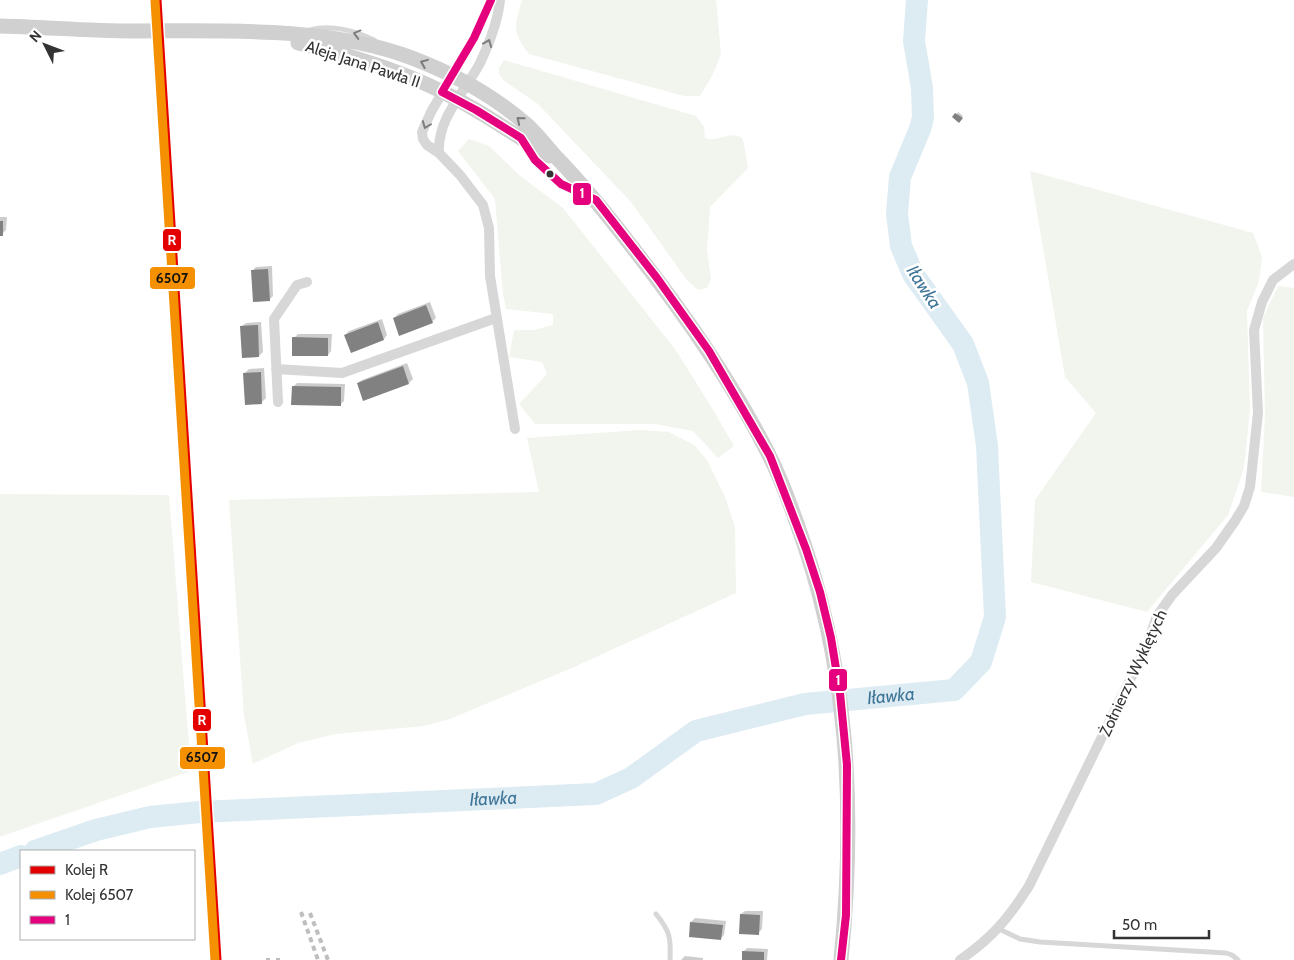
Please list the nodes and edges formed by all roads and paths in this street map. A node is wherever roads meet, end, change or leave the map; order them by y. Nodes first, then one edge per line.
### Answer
1 (491, 0) edge
2 (500, 0) edge
3 (0, 26) edge
4 (258, 33) junction
5 (452, 75) junction
6 (468, 84) junction
7 (442, 92) junction
8 (457, 100) junction
9 (521, 138) junction
10 (439, 153) junction
11 (566, 168) junction
12 (596, 200) junction
13 (1294, 264) edge
14 (307, 282) dead end
15 (496, 318) junction
16 (276, 369) junction
17 (278, 402) dead end
18 (515, 429) dead end
19 (656, 914) dead end
20 (999, 929) junction
21 (670, 960) edge
22 (841, 960) edge
23 (960, 960) edge
24 (1238, 960) edge

1 - 5 street
6 -> 2 street
3 - 4 main road, Aleja Jana Pawła II
5 -> 4 main road, Aleja Jana Pawła II
4 - 7 main road, Aleja Jana Pawła II
5 - 6 main road, Aleja Jana Pawła II
5 - 7 street
6 - 8 street
11 -> 6 main road, Aleja Jana Pawła II
7 - 8 main road, Aleja Jana Pawła II
7 -> 10 street
8 - 9 main road, Aleja Jana Pawła II
8 - 10 street
9 - 11 main road, Aleja Jana Pawła II
9 - 12 lane
10 - 15 street
11 - 12 main road, Aleja Jana Pawła II
12 - 22 main road, Aleja Jana Pawła II
13 - 20 street, Żołnierzy Wyklętych
14 - 16 street
15 - 16 street
15 - 18 street
16 - 17 street
19 - 21 lane
20 - 23 street, Żołnierzy Wyklętych
20 - 24 lane

